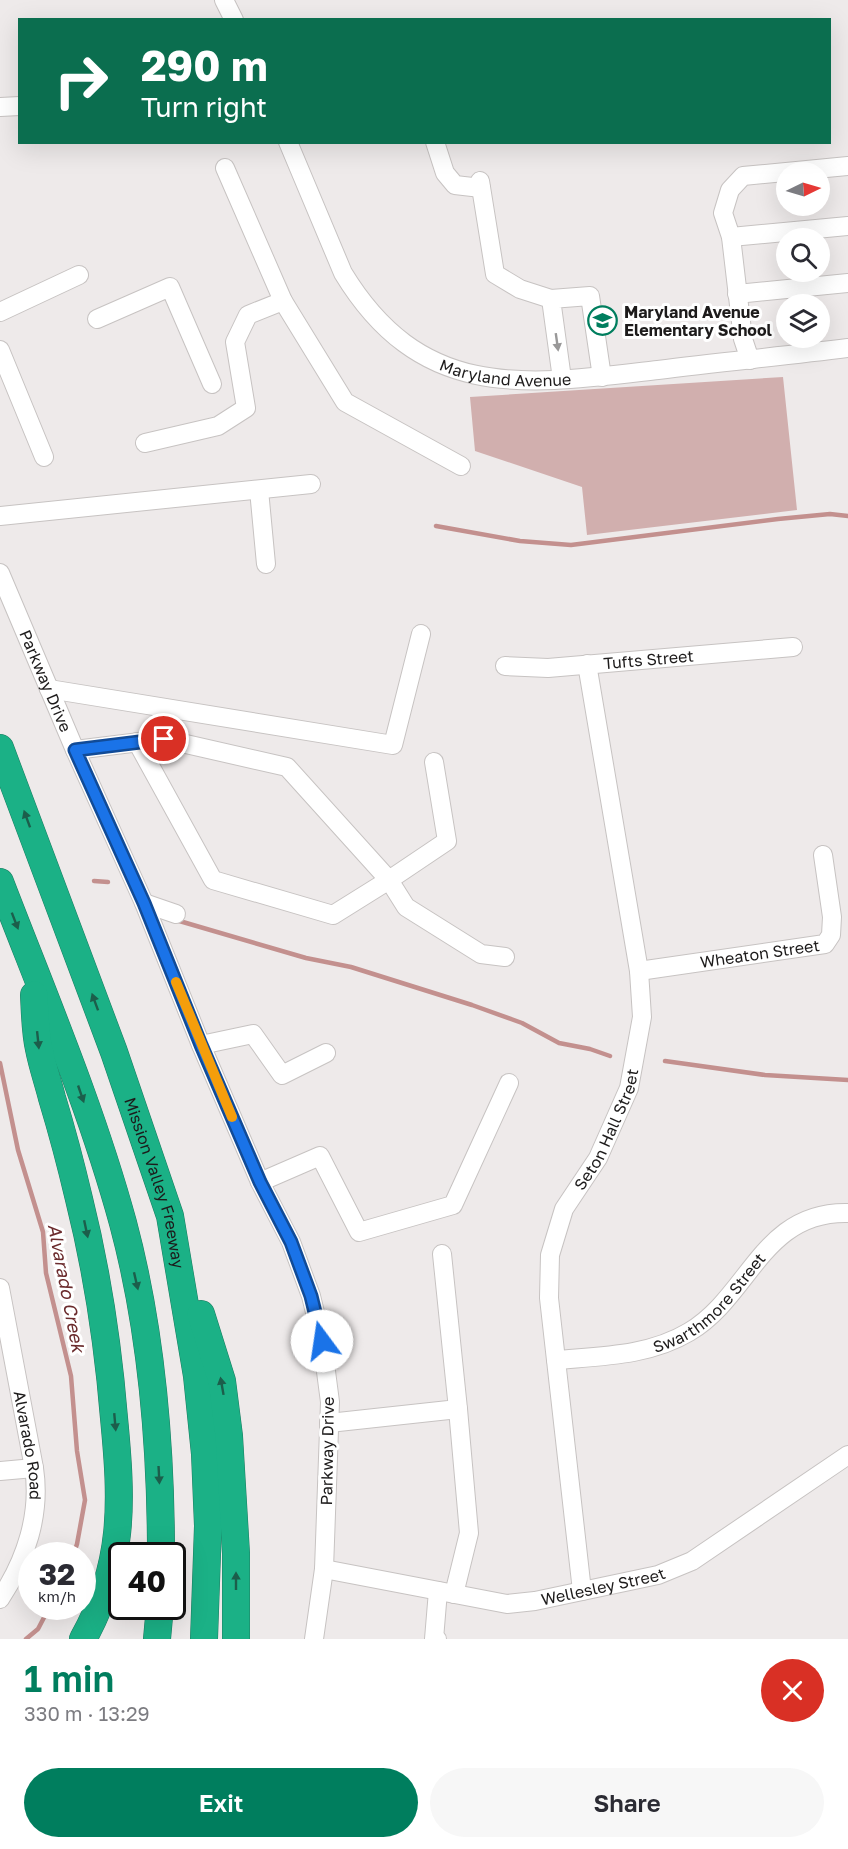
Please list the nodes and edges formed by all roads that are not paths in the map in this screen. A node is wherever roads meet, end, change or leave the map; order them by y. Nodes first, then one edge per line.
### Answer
1 (224, 0) edge
2 (233, 18) edge
3 (18, 106) edge
4 (0, 107) edge
5 (289, 144) edge
6 (438, 144) edge
7 (848, 166) edge
8 (225, 168) dead end
9 (848, 226) edge
10 (731, 237) junction
11 (79, 275) dead end
12 (848, 283) edge
13 (737, 294) junction
14 (551, 299) junction
15 (283, 301) junction
16 (0, 312) edge
17 (97, 320) dead end
18 (848, 348) edge
19 (0, 350) edge
20 (750, 360) junction
21 (603, 377) junction
22 (562, 379) junction
23 (212, 384) dead end
24 (145, 443) dead end
25 (44, 458) dead end
26 (460, 466) dead end
27 (311, 484) dead end
28 (259, 489) junction
29 (0, 516) edge
30 (266, 564) dead end
31 (0, 573) edge
32 (421, 634) dead end
33 (793, 647) dead end
34 (586, 664) junction
35 (505, 666) dead end
36 (49, 689) junction
37 (137, 742) junction
38 (0, 748) edge
39 (75, 750) junction
40 (434, 762) dead end
41 (823, 855) dead end
42 (388, 879) junction
43 (0, 882) edge
44 (144, 903) junction
45 (176, 914) dead end
46 (505, 957) dead end
47 (31, 961) junction
48 (639, 971) junction
49 (201, 1045) junction
50 (326, 1053) dead end
51 (509, 1083) dead end
52 (260, 1182) junction
53 (848, 1213) edge
54 (170, 1216) junction
55 (442, 1254) dead end
56 (0, 1288) edge
57 (7, 1357) edge
58 (555, 1360) junction
59 (458, 1409) junction
60 (329, 1423) junction
61 (848, 1455) edge
62 (34, 1468) junction
63 (0, 1471) edge
64 (161, 1542) edge
65 (324, 1569) junction
66 (582, 1591) junction
67 (446, 1592) junction
68 (0, 1599) edge
69 (159, 1620) edge
70 (82, 1639) edge
71 (157, 1639) edge
72 (204, 1639) edge
73 (236, 1639) edge
74 (314, 1639) edge
75 (437, 1639) edge

1 - 2 street
3 - 4 street
5 - 22 street, Maryland Avenue
6 - 14 street
7 - 10 street
8 - 15 street
9 - 10 street
10 - 13 street
11 - 16 street
12 - 13 street
13 - 20 street
14 - 21 street
14 -> 22 street
15 - 24 street
15 - 26 street
17 - 23 street
18 - 20 street, Maryland Avenue
19 - 25 street
20 - 21 street, Maryland Avenue
21 - 22 street, Maryland Avenue
27 - 28 street
28 - 29 street
28 - 30 street
31 - 36 street, Parkway Drive
32 - 36 street
33 - 34 street, Tufts Street
34 - 35 street, Tufts Street
34 - 48 street, Seton Hall Street
36 - 39 street, Parkway Drive
37 - 39 street
37 - 42 street
37 - 42 street
54 -> 38 highway, Mission Valley Freeway
39 - 44 street, Parkway Drive
40 - 42 street
41 - 48 street, Wheaton Street
42 - 46 street
43 -> 47 highway
44 - 45 street
44 - 49 street, Parkway Drive
47 -> 64 highway
47 -> 70 highway
48 - 58 street, Seton Hall Street
49 - 50 street
49 - 52 street, Parkway Drive
51 - 52 street
52 - 60 street, Parkway Drive
53 - 58 street, Swarthmore Street
54 - 72 highway, Mission Valley Freeway
73 -> 54 highway
55 - 59 street
56 - 57 street, Alvarado Road
57 - 62 street, Alvarado Road
58 - 66 street, Seton Hall Street
59 - 60 street
59 - 67 street
60 - 65 street, Parkway Drive
61 - 66 street, Wellesley Street
62 - 63 street
62 - 68 street, Alvarado Road
65 - 67 street, Wellesley Street
65 - 74 street, Parkway Drive
66 - 67 street, Wellesley Street
67 - 75 street
69 - 71 highway

